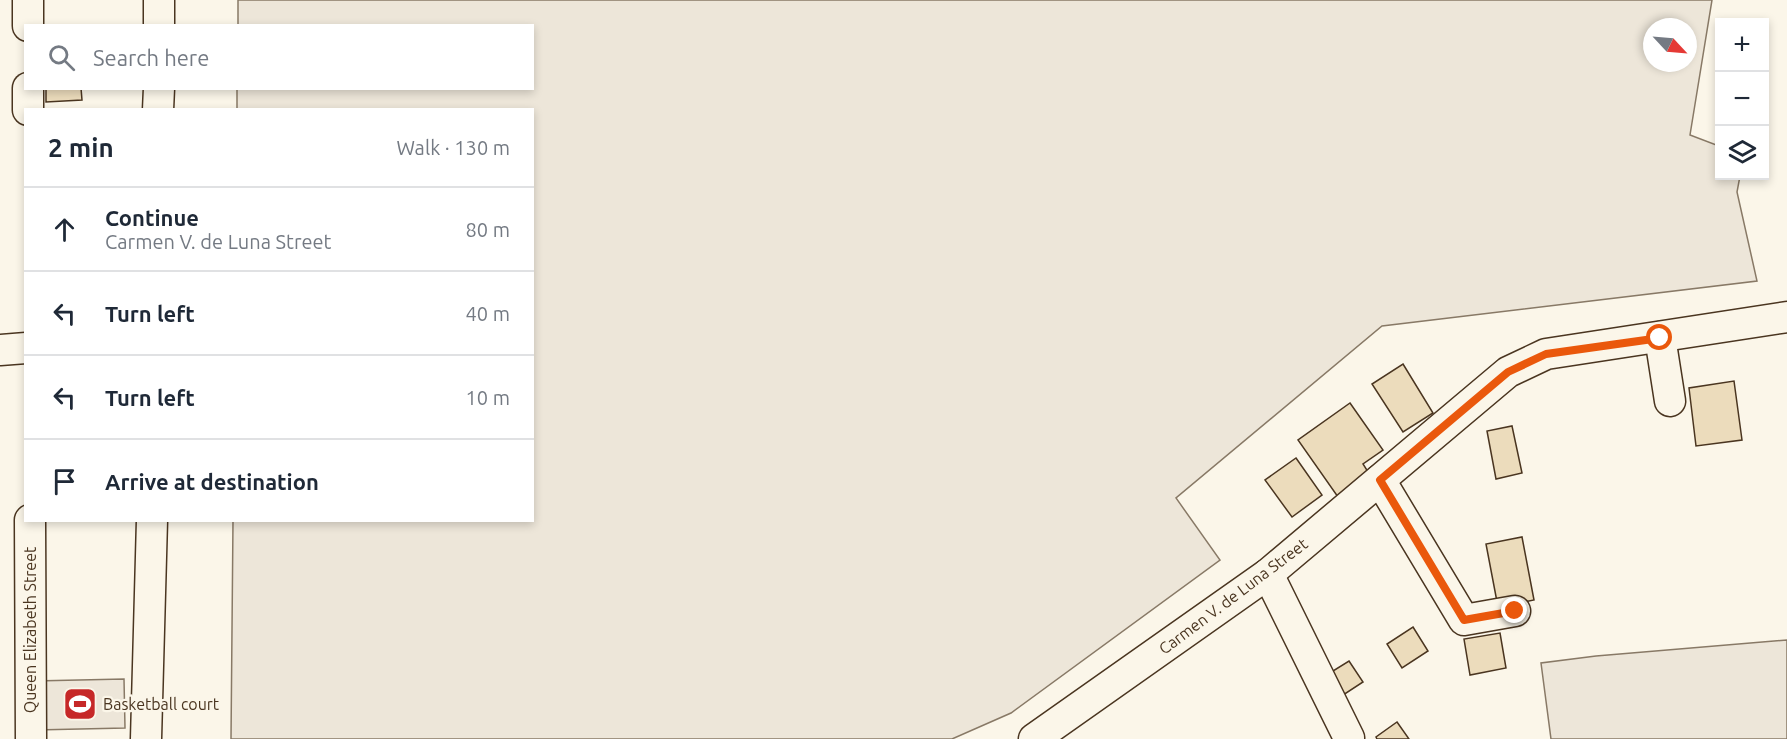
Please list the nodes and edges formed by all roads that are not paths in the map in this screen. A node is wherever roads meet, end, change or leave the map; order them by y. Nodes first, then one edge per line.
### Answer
1 (27, 0) edge
2 (159, 0) edge
3 (28, 24) edge
4 (159, 24) edge
5 (28, 90) edge
6 (159, 90) edge
7 (28, 108) edge
8 (158, 108) edge
9 (1787, 317) edge
10 (1660, 338) junction
11 (24, 348) edge
12 (0, 350) edge
13 (1670, 400) dead end
14 (1380, 480) junction
15 (30, 522) edge
16 (152, 522) edge
17 (1268, 574) junction
18 (1515, 611) dead end
19 (1348, 738) edge
20 (31, 739) edge
21 (146, 739) edge
22 (1034, 739) edge

1 - 3 street
2 - 4 street
5 - 7 street
6 - 8 street
9 - 10 street, Carmen V. de Luna Street
10 - 13 street
10 - 14 street, Carmen V. de Luna Street
11 - 12 street
14 - 17 street, Carmen V. de Luna Street
14 - 18 street
15 - 20 street, Queen Elizabeth Street
16 - 21 street
17 - 19 street
17 - 22 street, Carmen V. de Luna Street

